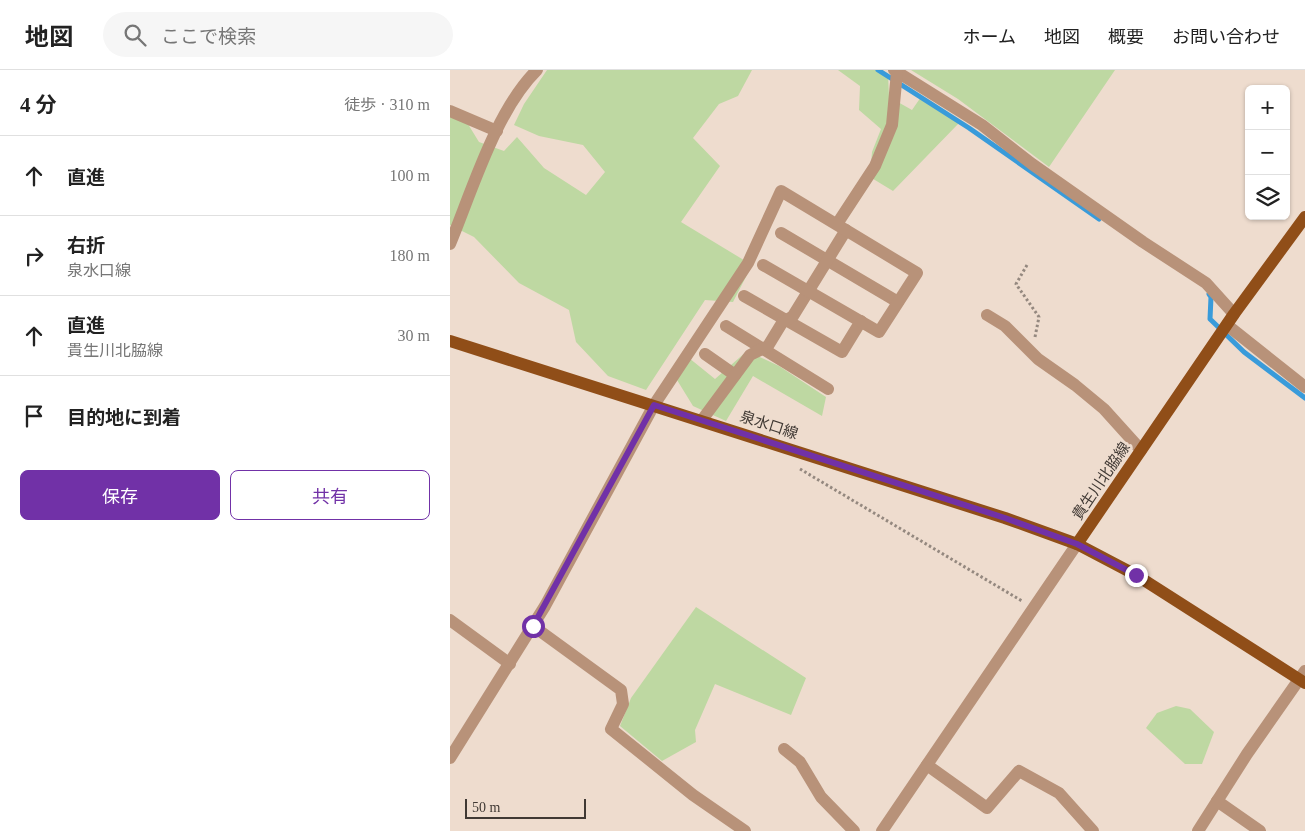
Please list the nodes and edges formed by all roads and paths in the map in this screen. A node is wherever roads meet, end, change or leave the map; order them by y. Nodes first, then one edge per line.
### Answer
1 (537, 70) edge
2 (896, 71) edge
3 (450, 111) edge
4 (497, 131) junction
5 (1305, 217) edge
6 (842, 227) junction
7 (781, 233) dead end
8 (450, 244) edge
9 (828, 260) junction
10 (764, 265) dead end
11 (1027, 265) dead end
12 (809, 291) junction
13 (744, 296) dead end
14 (898, 302) junction
15 (987, 315) dead end
16 (1230, 319) junction
17 (787, 320) junction
18 (861, 321) junction
19 (726, 326) dead end
20 (450, 340) edge
21 (763, 348) junction
22 (1030, 352) junction
23 (704, 354) dead end
24 (735, 375) junction
25 (1305, 387) edge
26 (828, 389) dead end
27 (654, 405) junction
28 (702, 420) junction
29 (1141, 450) junction
30 (795, 465) dead end
31 (1077, 544) junction
32 (1034, 607) junction
33 (450, 620) edge
34 (533, 626) junction
35 (510, 664) junction
36 (1303, 678) edge
37 (784, 749) dead end
38 (450, 756) edge
39 (926, 765) junction
40 (1217, 801) junction
41 (744, 831) edge
42 (854, 831) edge
43 (882, 831) edge
44 (1093, 831) edge
45 (1198, 831) edge
46 (1260, 831) edge

1 - 4 street
2 - 6 street
2 - 16 street
3 - 4 street
4 - 8 street
5 - 16 main road, 貴生川北脇線
6 - 9 street
6 - 14 street
6 - 27 street
7 - 9 street
9 - 12 street
9 - 14 street
10 - 12 street
11 - 22 path
12 - 17 street
12 - 18 street
13 - 17 street
14 - 18 street
15 - 22 street
16 - 25 street
16 - 29 main road, 貴生川北脇線
17 - 18 street
17 - 21 street
19 - 21 street
20 - 27 main road, 泉水口線
21 - 24 street
21 - 26 street
22 - 29 street
23 - 24 street
24 - 28 street
27 - 28 main road, 泉水口線
27 - 34 street
28 - 31 main road, 泉水口線
29 - 31 main road, 貴生川北脇線
30 - 32 path
31 - 32 street
31 - 36 main road, 貴生川北脇線
32 - 39 street
33 - 35 street
34 - 35 street
34 - 41 street
35 - 38 street
36 - 40 street
37 - 42 street
39 - 43 street
39 - 44 street
40 - 45 street
40 - 46 street

